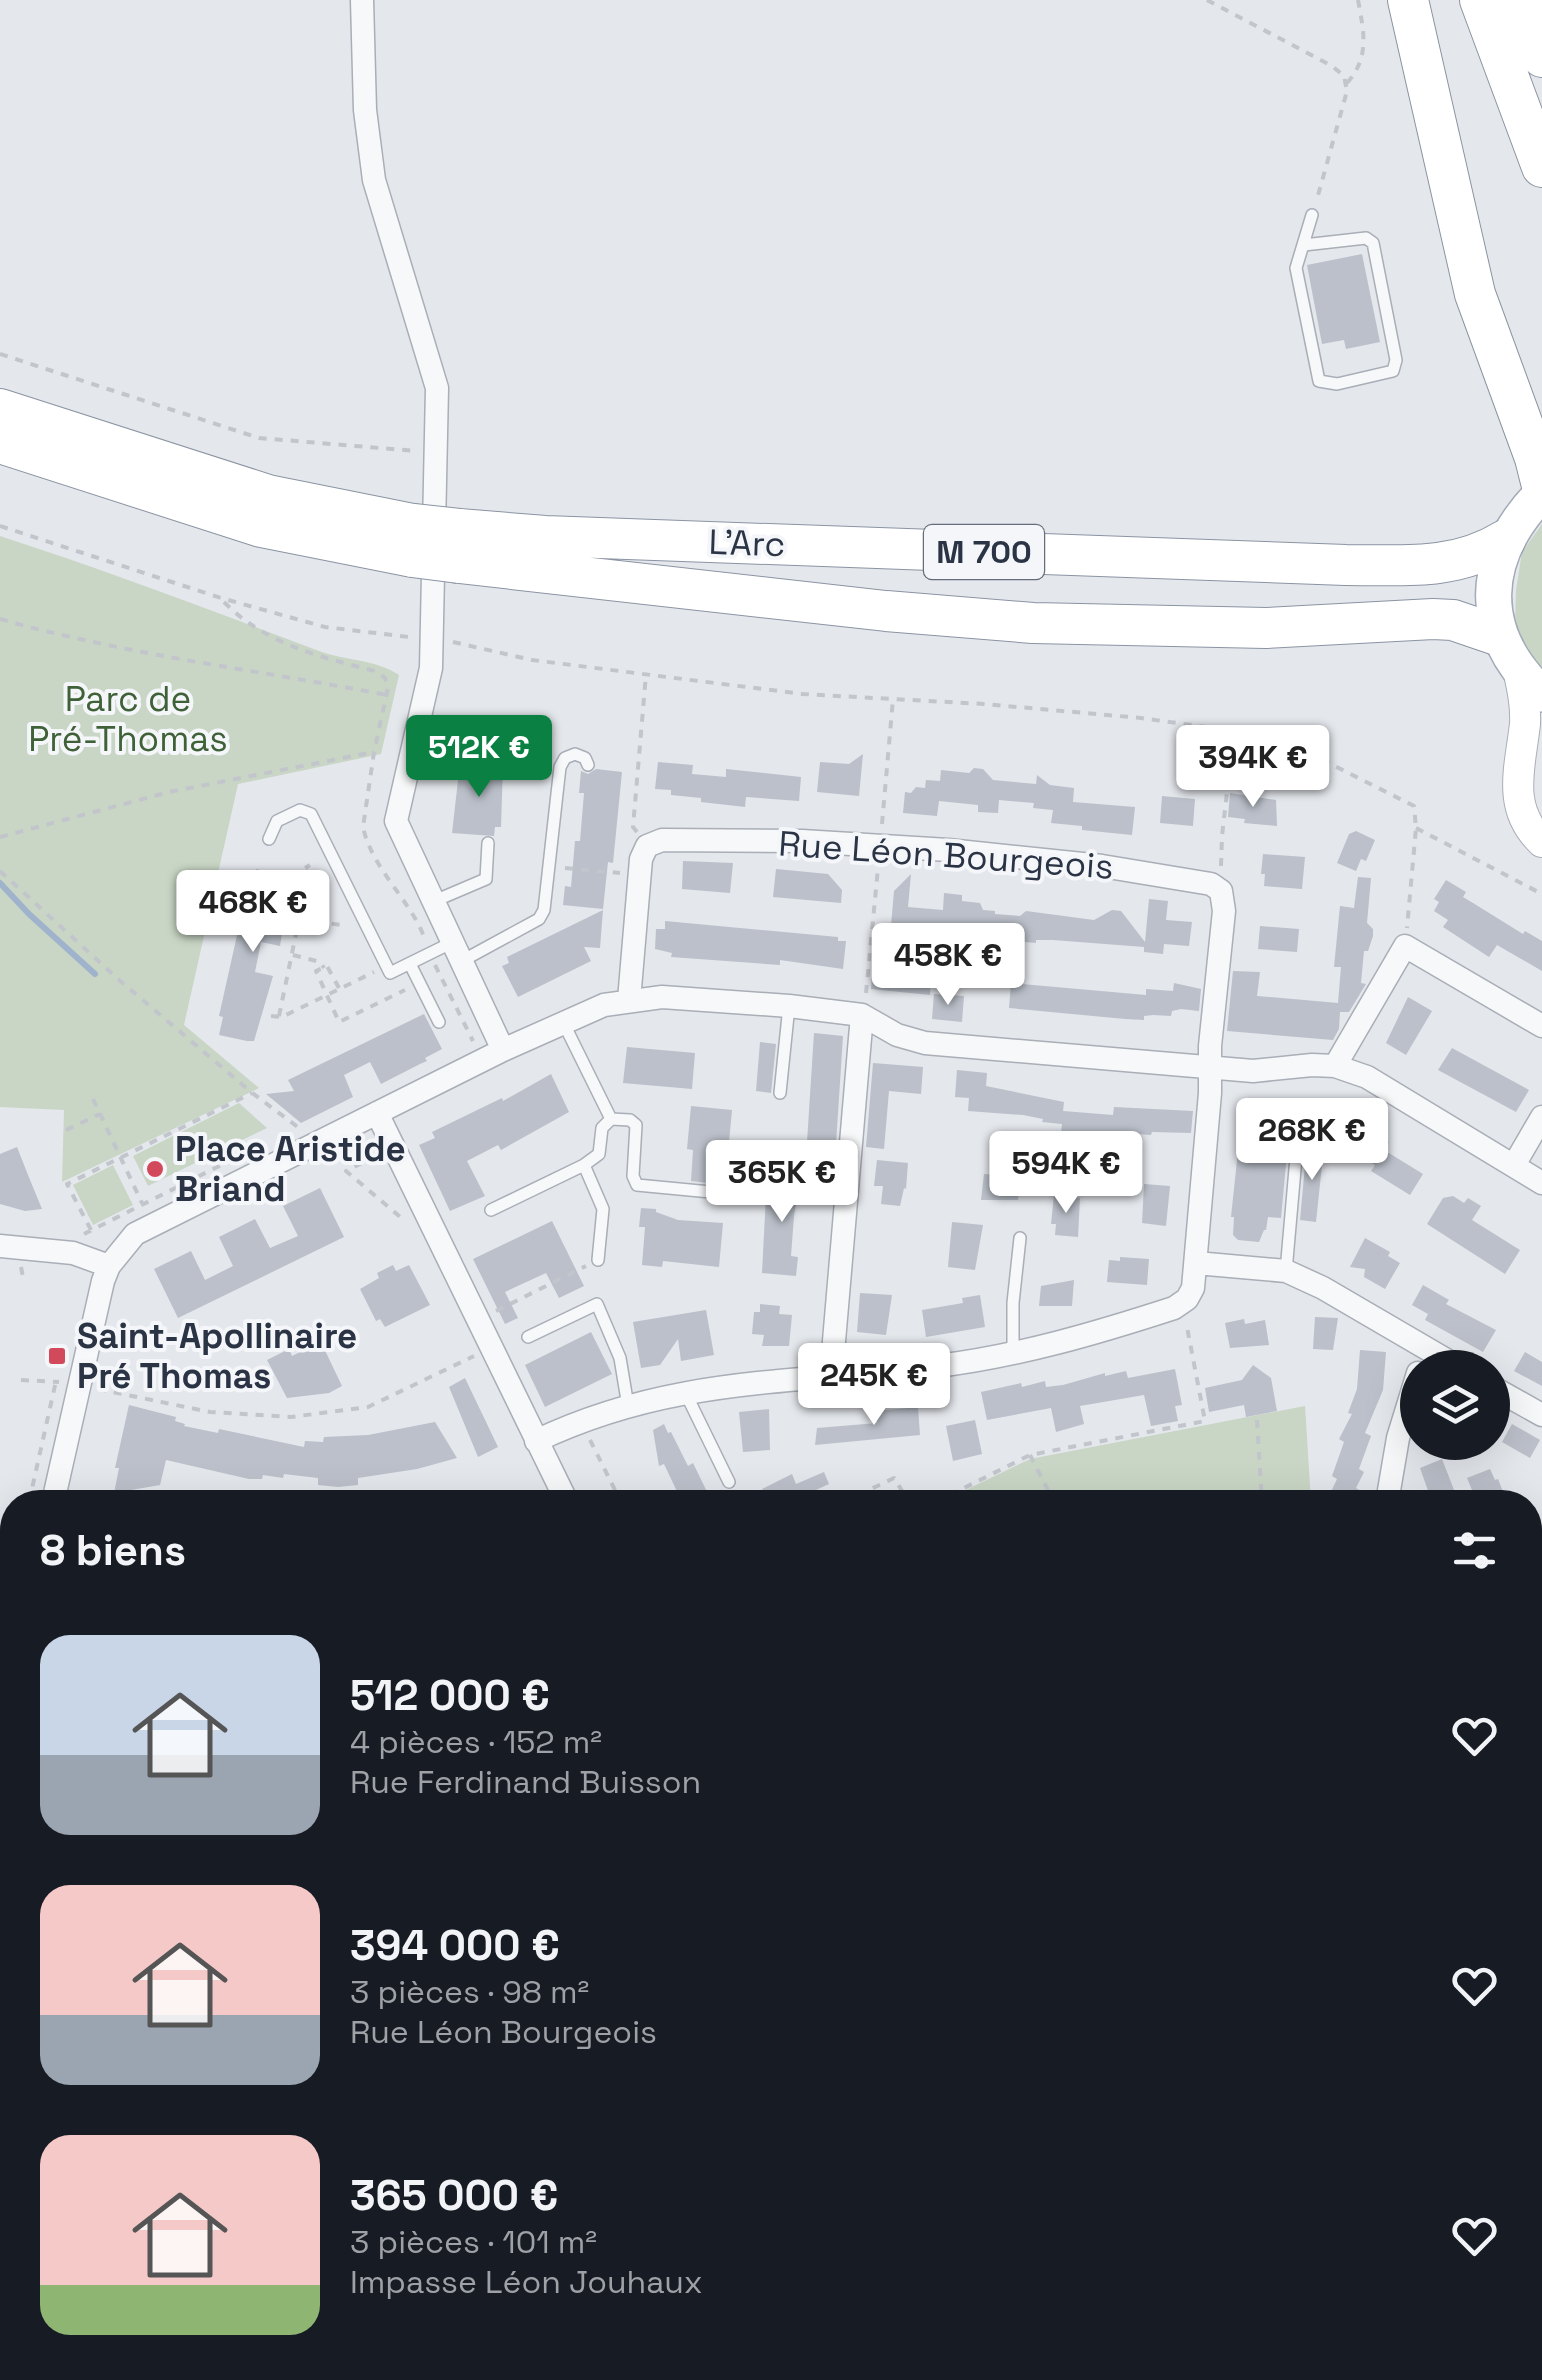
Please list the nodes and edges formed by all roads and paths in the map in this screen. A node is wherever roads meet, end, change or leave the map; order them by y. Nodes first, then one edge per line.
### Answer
1 (362, 0) edge
2 (1206, 0) edge
3 (1358, 0) edge
4 (1408, 0) edge
5 (1480, 0) edge
6 (1521, 0) edge
7 (1542, 57) edge
8 (1347, 83) junction
9 (1542, 166) edge
10 (1312, 215) joint
11 (1304, 245) junction
12 (0, 354) edge
13 (0, 409) edge
14 (0, 443) edge
15 (438, 453) junction
16 (1542, 490) edge
17 (0, 526) edge
18 (413, 540) junction
19 (1505, 540) junction
20 (459, 546) junction
21 (221, 598) junction
22 (0, 620) edge
23 (433, 636) junction
24 (1519, 666) edge
25 (646, 674) junction
26 (387, 694) junction
27 (1234, 731) junction
28 (1542, 746) edge
29 (374, 752) junction
30 (588, 765) dead end
31 (1516, 785) junction
32 (1416, 828) junction
33 (0, 837) edge
34 (270, 839) dead end
35 (1542, 842) edge
36 (488, 843) dead end
37 (647, 846) junction
38 (310, 865) dead end
39 (548, 866) junction
40 (0, 871) edge
41 (640, 875) junction
42 (1221, 891) junction
43 (1542, 894) edge
44 (432, 902) junction
45 (300, 919) junction
46 (341, 925) dead end
47 (1405, 946) junction
48 (456, 952) junction
49 (429, 953) junction
50 (292, 955) junction
51 (399, 966) junction
52 (324, 968) junction
53 (339, 988) junction
54 (324, 994) junction
55 (629, 1000) junction
56 (789, 1006) junction
57 (862, 1015) junction
58 (271, 1016) dead end
59 (280, 1016) junction
60 (439, 1022) dead end
61 (562, 1022) junction
62 (1542, 1026) edge
63 (493, 1056) junction
64 (1335, 1066) junction
65 (1210, 1068) junction
66 (252, 1093) junction
67 (780, 1093) dead end
68 (93, 1099) dead end
69 (376, 1113) junction
70 (100, 1114) junction
71 (1542, 1117) edge
72 (611, 1119) junction
73 (66, 1130) dead end
74 (342, 1130) junction
75 (1298, 1135) dead end
76 (245, 1154) dead end
77 (121, 1158) junction
78 (584, 1165) junction
79 (1514, 1165) junction
80 (1542, 1182) edge
81 (721, 1193) dead end
82 (142, 1203) junction
83 (490, 1210) dead end
84 (411, 1226) dead end
85 (91, 1230) junction
86 (82, 1235) dead end
87 (1020, 1238) dead end
88 (0, 1246) edge
89 (598, 1260) joint
90 (1196, 1262) junction
91 (109, 1266) junction
92 (1286, 1271) junction
93 (1182, 1303) junction
94 (478, 1320) junction
95 (528, 1337) dead end
96 (492, 1348) junction
97 (1404, 1350) edge
98 (1013, 1353) junction
99 (831, 1376) junction
100 (21, 1380) dead end
101 (68, 1383) junction
102 (685, 1392) junction
103 (1510, 1397) edge
104 (628, 1406) junction
105 (1542, 1416) edge
106 (1257, 1420) dead end
107 (581, 1422) junction
108 (1400, 1431) edge
109 (536, 1441) junction
110 (1030, 1455) junction
111 (729, 1482) dead end
112 (33, 1490) edge
113 (55, 1490) edge
114 (561, 1490) edge
115 (615, 1490) edge
116 (869, 1490) edge
117 (902, 1490) edge
118 (960, 1490) edge
119 (1048, 1490) edge
120 (1261, 1490) edge
121 (1390, 1490) edge

1 - 15 street
2 - 8 path
3 - 8 path
4 - 16 highway
5 - 9 highway
6 - 7 highway
8 - 10 path
10 - 11 lane
11 - 11 lane
12 - 15 path
13 - 18 highway, L'Arc / M 700
14 - 18 highway, L'Arc / M 700
15 - 23 street
16 - 19 main road
17 - 21 path
18 - 20 highway, L'Arc / M 700, bridge
19 - 20 highway, L'Arc / M 700
19 - 24 main road
20 - 24 highway, L'Arc / M 700
21 - 23 path
21 - 26 path
22 - 26 path
23 - 25 path
23 - 44 street
24 - 31 main road
25 - 27 path
25 - 37 path
26 - 29 path
27 - 32 path
27 - 42 path
28 - 31 main road
29 - 33 path
29 - 49 path
30 - 39 lane
31 - 35 main road
32 - 43 path
32 - 47 path
34 - 51 lane
36 - 44 lane
37 - 41 street
37 - 42 street, Rue Léon Bourgeois
38 - 45 path
39 - 41 path
39 - 48 lane
40 - 66 path
41 - 55 street
42 - 65 street
44 - 48 street
45 - 46 path
45 - 50 path
47 - 62 street
47 - 64 street
48 - 49 lane
48 - 63 street
49 - 51 lane
49 - 63 path
50 - 52 path
50 - 59 path
51 - 53 path
51 - 54 path
51 - 60 lane
52 - 53 path
52 - 54 path
53 - 54 path
54 - 59 path
55 - 56 street
55 - 61 street
56 - 57 street
56 - 67 lane
57 - 65 street
57 - 99 street
58 - 59 path
61 - 63 street
61 - 72 lane
63 - 69 street
64 - 65 street
64 - 79 street
65 - 90 street
66 - 74 path
66 - 77 path
68 - 70 path
69 - 74 street
69 - 94 street
70 - 73 path
70 - 77 path
71 - 79 street
72 - 78 lane
72 - 81 lane
74 - 84 path
74 - 91 street
75 - 92 lane
76 - 82 path
77 - 82 path
77 - 85 path
78 - 83 lane
78 - 89 lane
79 - 80 street
82 - 85 path
85 - 86 path
87 - 98 lane
88 - 91 street
89 - 94 path
90 - 92 street
90 - 93 street
91 - 101 street
92 - 97 street
93 - 98 street
93 - 110 path
94 - 96 street
95 - 104 lane
96 - 101 path
96 - 109 street
98 - 99 street
99 - 102 street
100 - 101 path
101 - 112 path
101 - 113 street
102 - 104 street
102 - 111 lane
103 - 105 street
104 - 107 street
106 - 120 path
107 - 109 street
107 - 115 path
108 - 121 street
109 - 114 street
110 - 118 path
110 - 119 path
116 - 117 path

